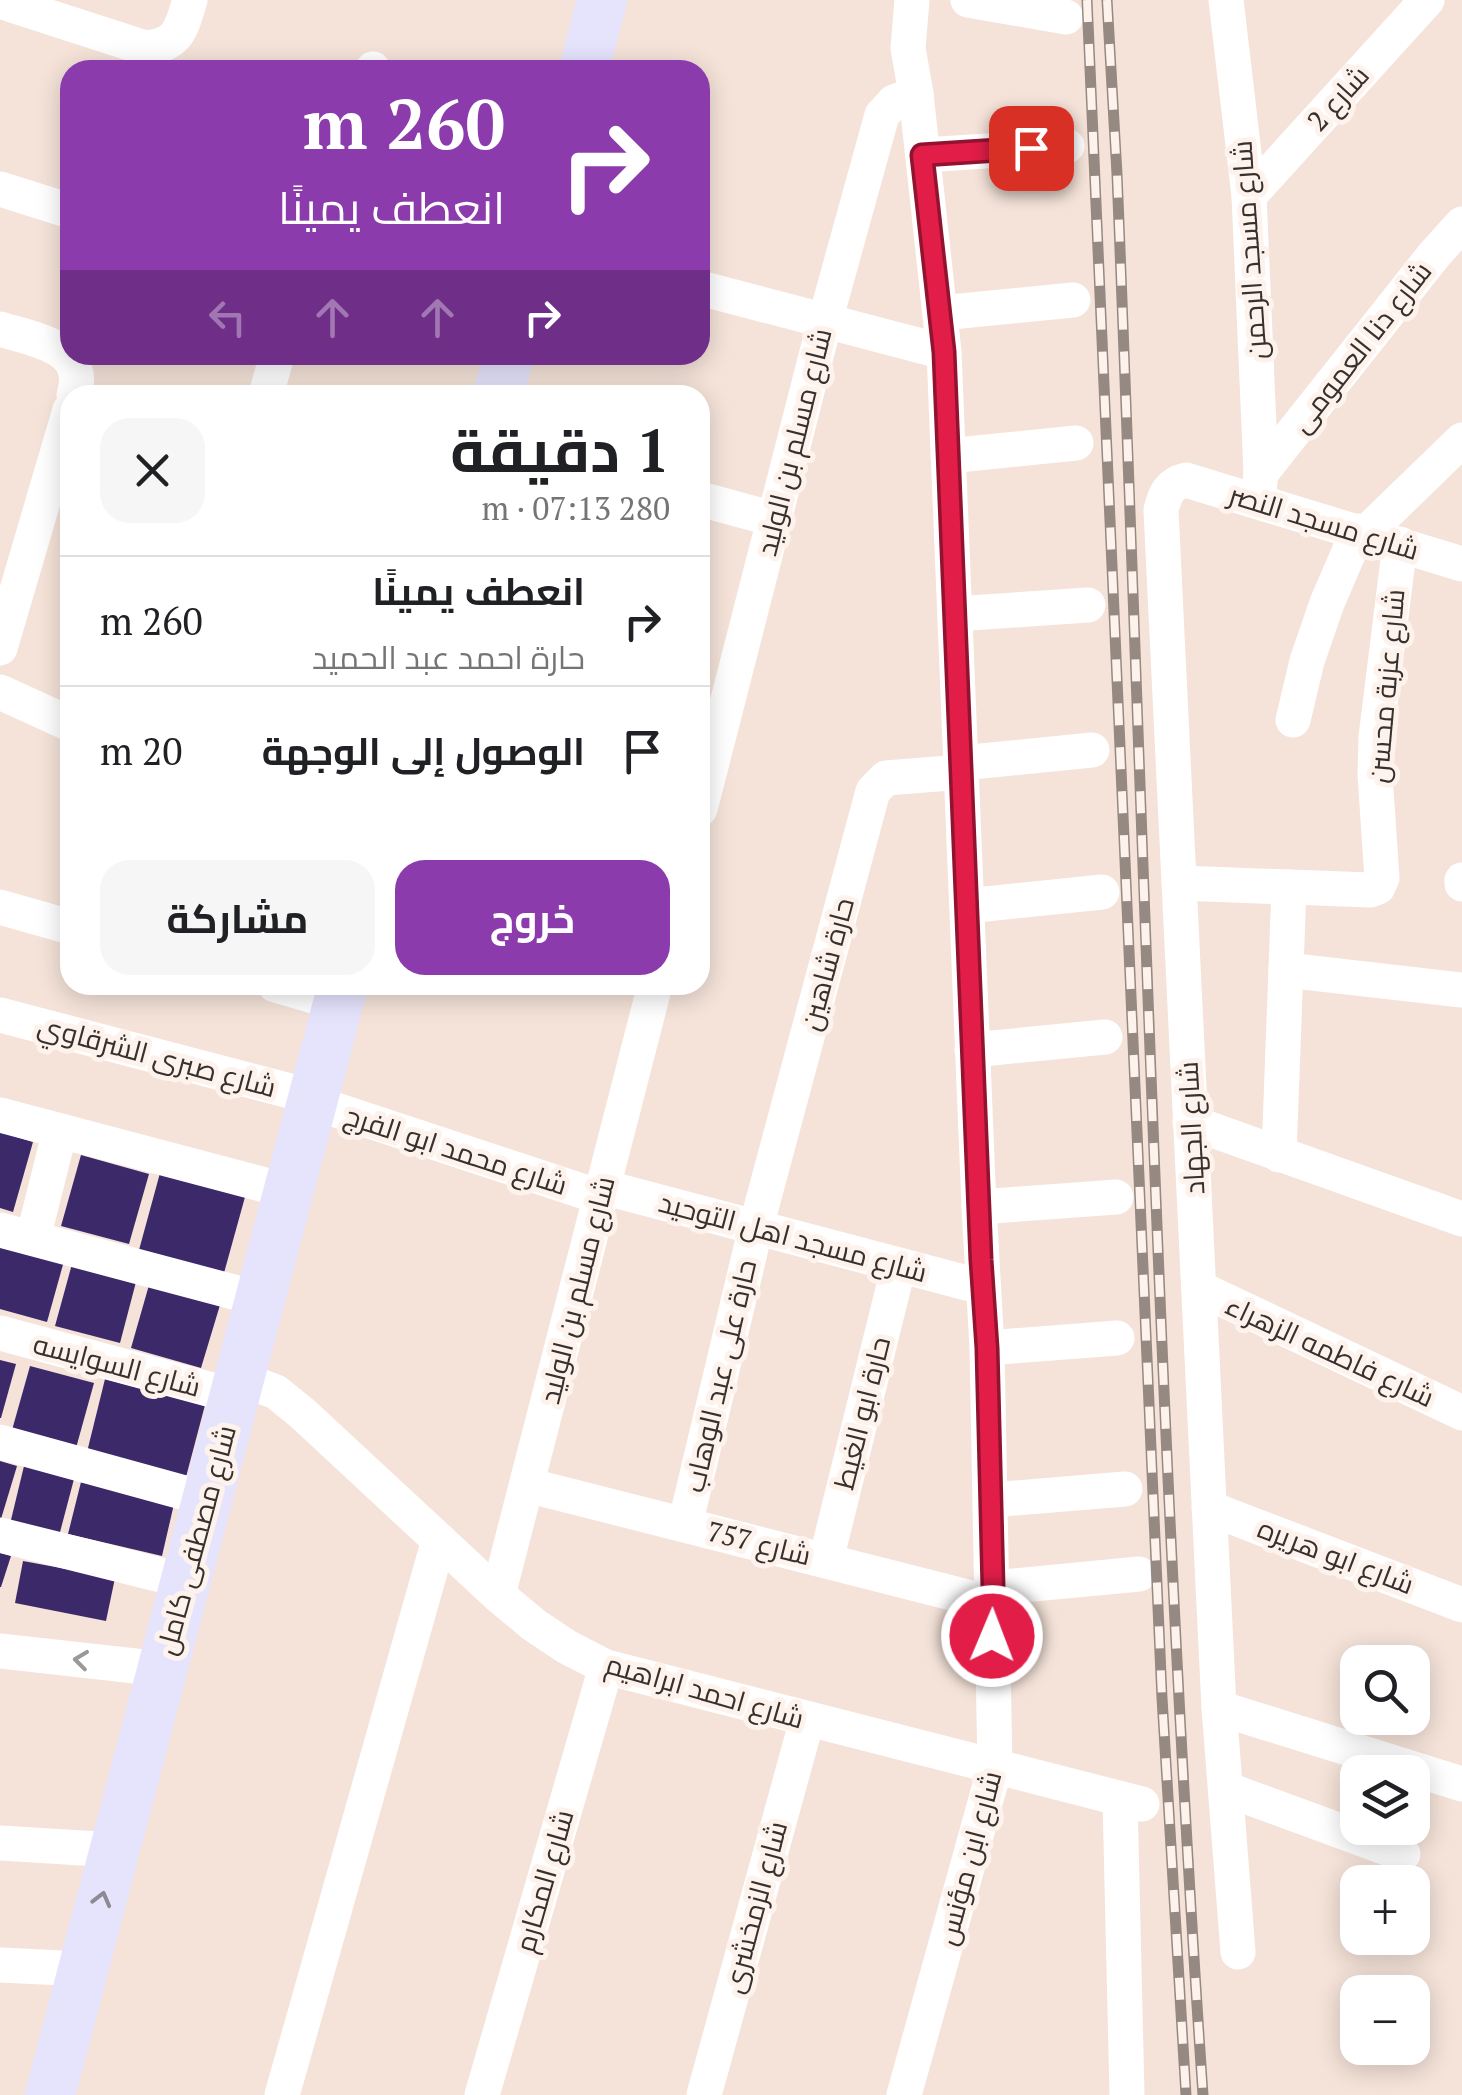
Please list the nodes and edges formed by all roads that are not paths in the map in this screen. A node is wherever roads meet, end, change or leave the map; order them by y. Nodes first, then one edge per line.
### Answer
1 (190, 0) edge
2 (602, 0) edge
3 (912, 0) edge
4 (968, 0) edge
5 (1226, 0) edge
6 (1427, 0) edge
7 (0, 1) edge
8 (1066, 17) dead end
9 (587, 60) edge
10 (916, 94) junction
11 (1067, 146) dead end
12 (922, 155) junction
13 (0, 189) edge
14 (1249, 196) junction
15 (60, 208) edge
16 (1462, 224) edge
17 (710, 291) edge
18 (1073, 300) dead end
19 (941, 313) junction
20 (825, 321) junction
21 (7, 337) edge
22 (60, 350) edge
23 (944, 352) junction
24 (1462, 440) edge
25 (1076, 443) dead end
26 (60, 444) edge
27 (948, 456) junction
28 (1186, 480) joint
29 (1260, 487) junction
30 (710, 502) edge
31 (774, 519) junction
32 (1362, 532) junction
33 (1400, 544) junction
34 (1462, 564) edge
35 (1088, 604) dead end
36 (955, 614) junction
37 (0, 648) edge
38 (716, 683) edge
39 (0, 692) edge
40 (60, 719) edge
41 (1293, 720) dead end
42 (710, 731) edge
43 (1092, 750) dead end
44 (961, 767) junction
45 (1179, 883) junction
46 (1289, 887) junction
47 (1102, 892) dead end
48 (967, 906) junction
49 (0, 907) edge
50 (60, 924) edge
51 (1286, 970) junction
52 (1462, 990) edge
53 (340, 995) edge
54 (641, 995) edge
55 (0, 1015) edge
56 (1105, 1037) dead end
57 (972, 1050) junction
58 (313, 1100) junction
59 (0, 1115) edge
60 (1190, 1122) junction
61 (60, 1132) junction
62 (1280, 1155) junction
63 (288, 1192) junction
64 (602, 1192) junction
65 (1116, 1197) dead end
66 (979, 1207) junction
67 (1462, 1219) edge
68 (756, 1227) junction
69 (17, 1234) edge
70 (899, 1265) junction
71 (982, 1287) junction
72 (1199, 1288) junction
73 (260, 1299) junction
74 (0, 1334) edge
75 (1118, 1338) dead end
76 (987, 1348) junction
77 (237, 1387) junction
78 (1462, 1413) edge
79 (0, 1442) edge
80 (527, 1485) junction
81 (1125, 1489) dead end
82 (207, 1499) junction
83 (991, 1500) junction
84 (1210, 1508) junction
85 (685, 1525) junction
86 (0, 1535) edge
87 (439, 1540) junction
88 (826, 1560) junction
89 (1139, 1574) dead end
90 (185, 1581) junction
91 (498, 1595) junction
92 (992, 1595) junction
93 (1462, 1605) edge
94 (0, 1650) edge
95 (606, 1667) junction
96 (162, 1669) junction
97 (1219, 1708) junction
98 (807, 1720) junction
99 (995, 1767) junction
100 (1462, 1784) edge
101 (1226, 1789) junction
102 (0, 1843) edge
103 (115, 1850) junction
104 (1403, 1854) dead end
105 (1238, 1952) dead end
106 (0, 1965) edge
107 (83, 1969) junction
108 (58, 2093) edge
109 (282, 2095) edge
110 (482, 2095) edge
111 (704, 2095) edge
112 (904, 2095) edge
113 (1128, 2095) edge

1 - 7 street
2 - 9 main road
3 - 10 street, شارع ابن مؤنس
4 - 8 street
5 - 14 street, شارع مسجد الرحمن
6 - 14 street, شارع 2
10 - 12 street, شارع ابن مؤنس
10 - 20 street, شارع مسلم بن الوليد
11 - 12 street
12 - 19 street, شارع ابن مؤنس
13 - 15 street
14 - 29 street, شارع مسجد الرحمن
16 - 29 street, شارع دنا العمومى
17 - 20 street
18 - 19 street
19 - 23 street, شارع ابن مؤنس
20 - 23 street
20 - 31 street, شارع مسلم بن الوليد
21 - 22 street
23 - 27 street, شارع ابن مؤنس
24 - 32 street
25 - 27 street
26 - 37 street
27 - 36 street, شارع ابن مؤنس
28 - 29 street, شارع مسجد النصر
28 - 45 street, شارع الجهاد
29 - 32 street, شارع مسجد النصر
30 - 31 street
31 - 38 street, شارع مسلم بن الوليد
32 - 33 street, شارع مسجد النصر
32 - 41 street
33 - 34 street, شارع مسجد النصر
33 - 46 street, شارع عزبة محسن
35 - 36 street
36 - 44 street, شارع ابن مؤنس
38 - 42 street, شارع مسلم بن الوليد
39 - 40 street
43 - 44 street, حارة شاهين
44 - 48 street, شارع ابن مؤنس
44 - 68 street, حارة شاهين
45 - 46 street
45 - 60 street, شارع الجهاد
46 - 51 street
47 - 48 street
48 - 57 street, شارع ابن مؤنس
49 - 50 street
51 - 52 street
51 - 62 street
53 - 58 main road, شارع مصطفى كامل
54 - 64 street, شارع مسلم بن الوليد
55 - 58 street, شارع صبرى الشرقاوي
56 - 57 street
57 - 66 street, شارع ابن مؤنس
58 - 63 main road, شارع مصطفى كامل
58 - 64 street, شارع محمد ابو الفرج
59 - 61 street
60 - 62 street
60 - 72 street, شارع الجهاد
61 - 63 street
61 - 69 street
62 - 67 street
63 - 73 main road, شارع مصطفى كامل
64 - 68 street, شارع مسجد اهل التوحيد
64 - 80 street, شارع مسلم بن الوليد
65 - 66 street
66 - 71 street, شارع ابن مؤنس
68 - 70 street, شارع مسجد اهل التوحيد
68 - 85 street, حارة على عبد الوهاب
69 - 73 street
70 - 71 street, شارع مسجد اهل التوحيد
70 - 88 street, حارة ابو الغيط
71 - 76 street, شارع ابن مؤنس
72 - 78 street, شارع فاطمه الزهراء
72 - 84 street, شارع الجهاد
73 - 77 main road, شارع مصطفى كامل
74 - 77 street, شارع السوايسه
75 - 76 street
76 - 83 street, شارع ابن مؤنس
77 - 82 main road, شارع مصطفى كامل
77 - 87 street, شارع احمد ابراهيم
79 - 82 street
80 - 85 street, شارع 757
80 - 91 street, شارع مسلم بن الوليد
81 - 83 street
82 - 90 main road, شارع مصطفى كامل
83 - 92 street, شارع ابن مؤنس
84 - 93 street, شارع ابو هريره
84 - 97 street, شارع الجهاد
85 - 88 street, شارع 757
86 - 90 street
87 - 91 street, شارع احمد ابراهيم
87 - 109 street
88 - 92 street, شارع 757
89 - 92 street
90 - 96 main road, شارع مصطفى كامل
91 - 95 street, شارع احمد ابراهيم
92 - 99 street, شارع ابن مؤنس
96 -> 94 street
95 - 98 street, شارع احمد ابراهيم
95 - 110 street, شارع المكارم
96 - 103 main road, شارع مصطفى كامل
97 - 100 street
97 - 101 street, شارع الجهاد
98 - 99 street, شارع احمد ابراهيم
98 - 111 street, شارع الزمخشرى
99 - 112 street, شارع ابن مؤنس
99 - 113 street, شارع احمد ابراهيم
101 - 104 street
101 - 105 street, شارع الجهاد
102 - 103 street
107 -> 103 main road, شارع مصطفى كامل
106 - 107 street
107 - 108 main road, شارع مصطفى كامل

